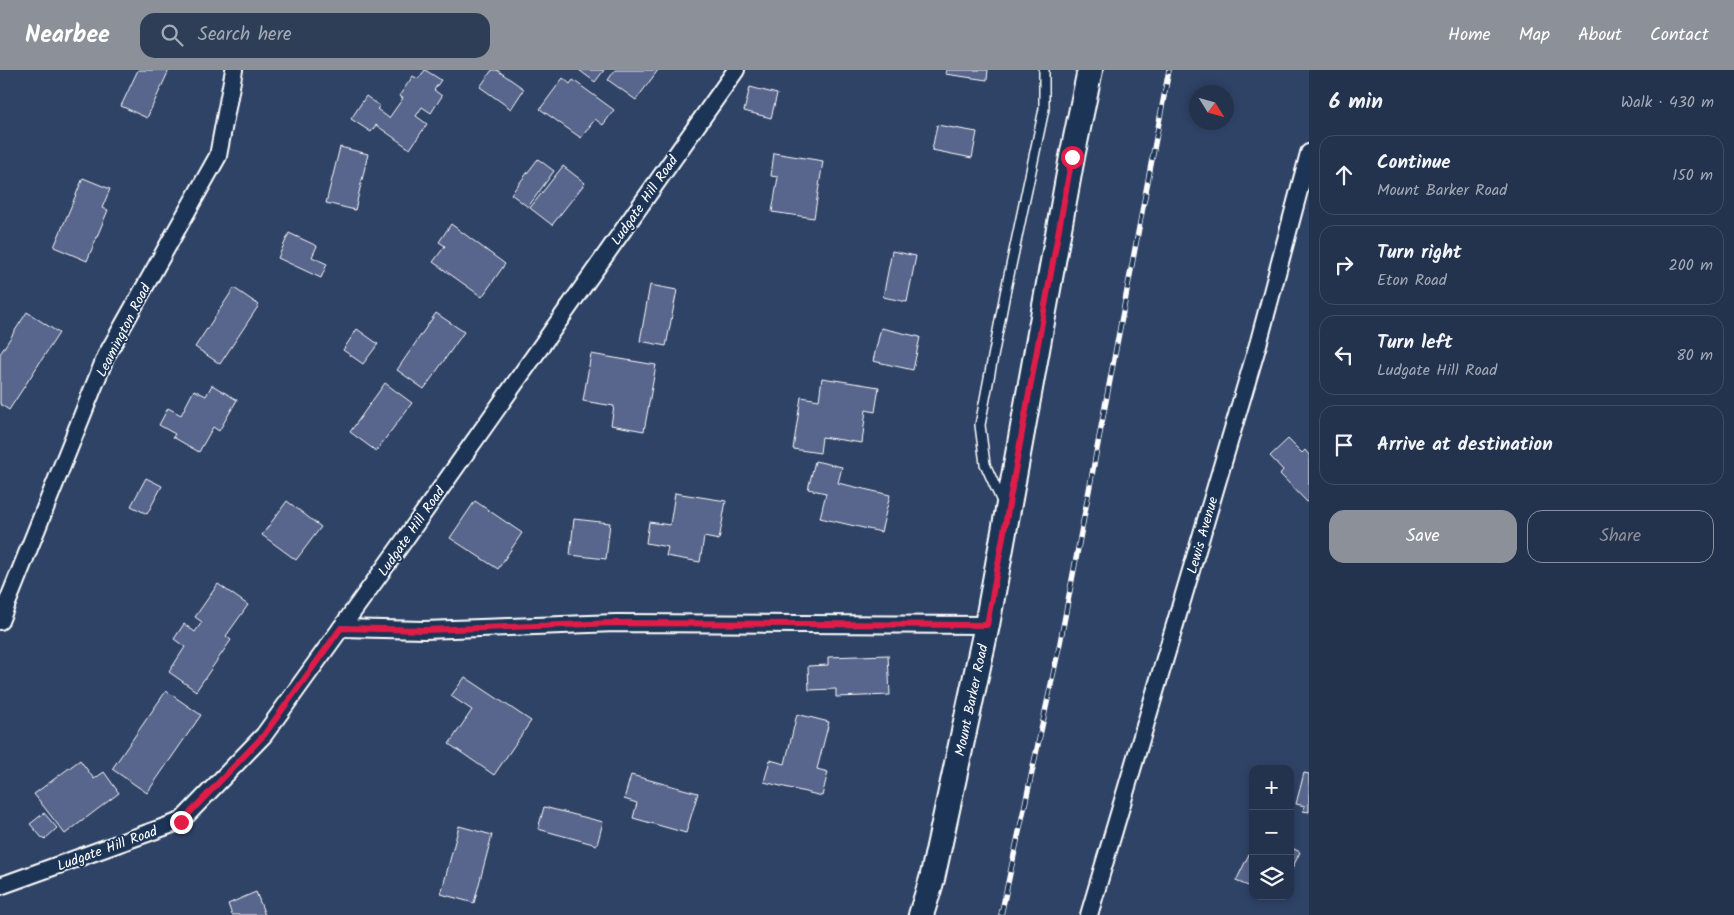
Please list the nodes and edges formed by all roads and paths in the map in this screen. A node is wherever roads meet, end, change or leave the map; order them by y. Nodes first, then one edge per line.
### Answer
1 (234, 70) edge
2 (736, 70) edge
3 (1044, 70) edge
4 (1090, 70) edge
5 (1309, 153) edge
6 (1007, 513) junction
7 (0, 621) edge
8 (987, 625) junction
9 (341, 628) junction
10 (0, 886) edge
11 (921, 915) edge
12 (1089, 915) edge

1 - 7 street, Leamington Road
2 - 9 street, Ludgate Hill Road
3 - 6 lane
4 - 6 main road, Mount Barker Road
5 - 12 street, Lewis Avenue
6 - 8 main road, Mount Barker Road
8 - 9 street
8 - 11 main road, Mount Barker Road
9 - 10 street, Ludgate Hill Road

